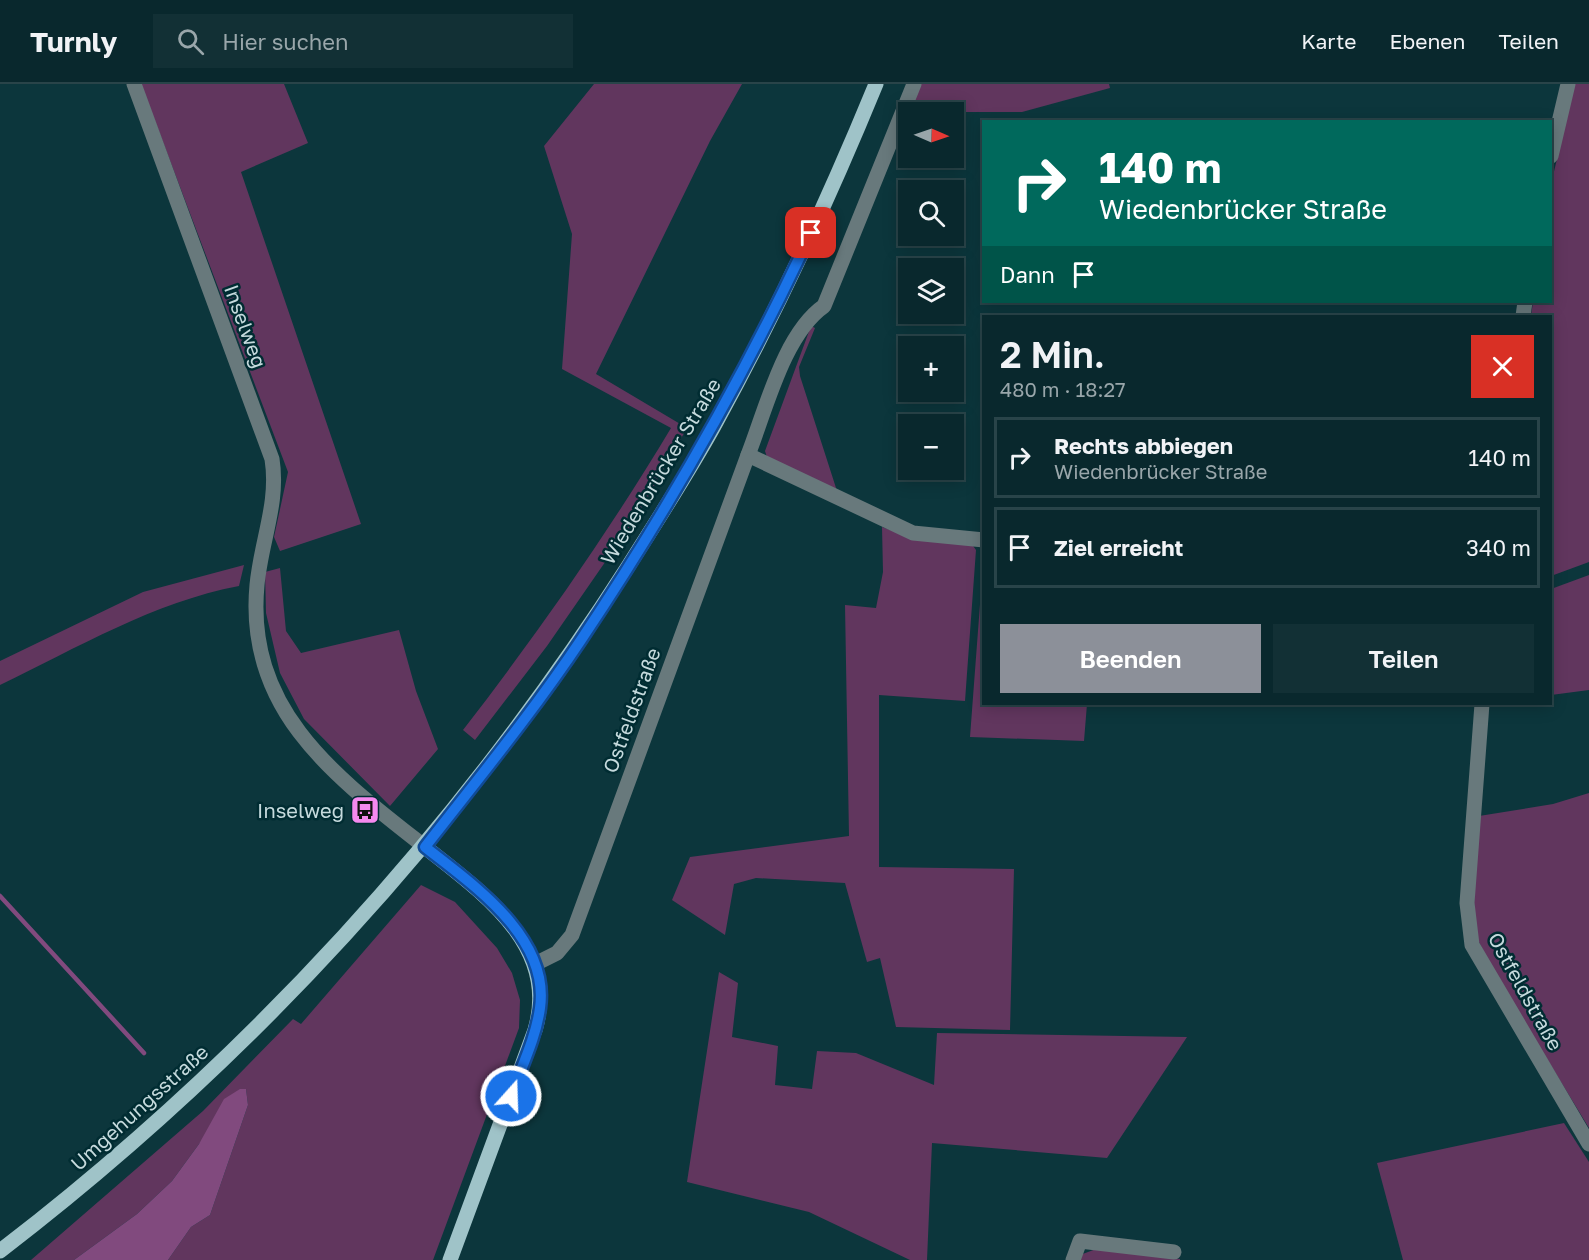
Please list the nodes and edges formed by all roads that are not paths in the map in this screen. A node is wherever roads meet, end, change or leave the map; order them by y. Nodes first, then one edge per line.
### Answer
1 (134, 84) edge
2 (876, 84) edge
3 (914, 84) edge
4 (1568, 84) edge
5 (1552, 152) edge
6 (748, 455) junction
7 (982, 540) edge
8 (1482, 705) edge
9 (425, 847) junction
10 (535, 964) junction
11 (298, 986) joint
12 (1589, 1143) edge
13 (0, 1251) edge
14 (1174, 1252) dead end
15 (450, 1260) edge
16 (1072, 1260) edge

1 - 9 street, Inselweg
2 - 9 main road, Wiedenbrücker Straße
3 - 6 street, Ostfeldstraße
4 - 5 street
6 - 7 street
6 - 10 street, Ostfeldstraße
8 - 12 street, Ostfeldstraße
9 - 10 main road
9 - 11 main road, Wiedenbrücker Straße
10 - 15 main road
11 - 13 main road, Umgehungsstraße
14 - 16 street

